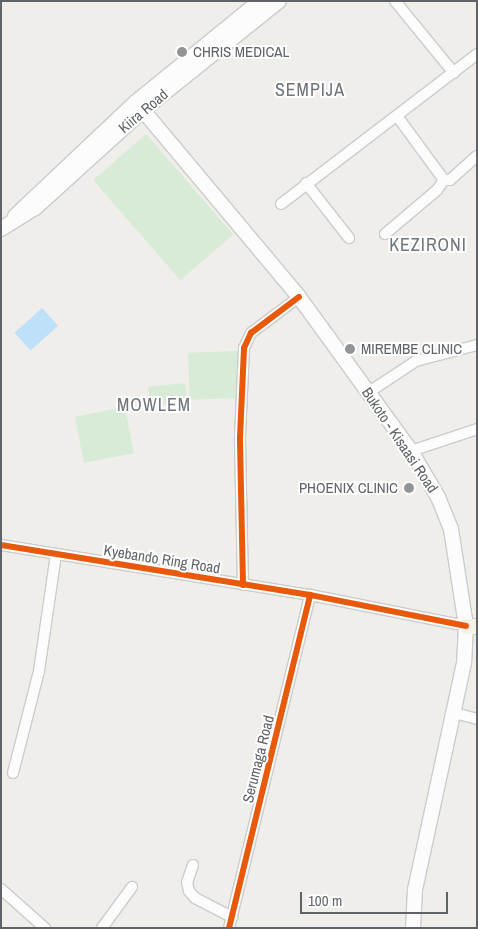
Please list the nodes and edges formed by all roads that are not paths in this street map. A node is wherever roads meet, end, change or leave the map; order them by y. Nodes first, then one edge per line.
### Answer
1 (260, 1) edge
2 (279, 1) edge
3 (395, 1) edge
4 (477, 54) edge
5 (454, 73) junction
6 (139, 106) junction
7 (397, 116) junction
8 (477, 156) edge
9 (444, 180) junction
10 (306, 183) junction
11 (281, 204) dead end
12 (5, 226) edge
13 (385, 234) dead end
14 (349, 238) dead end
15 (299, 297) junction
16 (477, 345) edge
17 (369, 392) junction
18 (477, 428) edge
19 (411, 450) junction
20 (1, 545) edge
21 (56, 554) junction
22 (243, 585) junction
23 (310, 596) junction
24 (471, 626) edge
25 (455, 713) junction
26 (477, 719) edge
27 (13, 773) dead end
28 (194, 865) dead end
29 (132, 887) dead end
30 (1, 889) edge
31 (232, 917) junction
32 (45, 928) edge
33 (102, 928) edge
34 (229, 928) edge
35 (413, 928) edge

1 - 6 main road, Kiira Road
2 - 6 main road, Kiira Road
3 - 5 street
4 - 5 street
5 - 7 street
6 - 12 main road, Kiira Road
6 - 15 main road, Bukoto - Kisaasi Road
7 - 9 street
7 - 10 street
8 - 9 street
9 - 13 street
10 - 11 street
10 - 14 street
15 - 17 main road, Bukoto - Kisaasi Road
15 - 22 street
16 - 17 street
17 - 19 main road, Bukoto - Kisaasi Road
18 - 19 street
19 - 24 main road, Bukoto - Kisaasi Road
20 - 21 street, Kyebando Ring Road
21 - 22 street, Kyebando Ring Road
21 - 27 street
22 - 23 street, Kyebando Ring Road
23 - 24 street, Kyebando Ring Road
23 - 31 street, Serumaga Road
24 - 25 main road, Bukoto - Kisaasi Road
25 - 26 street
25 - 35 main road, Bukoto - Kisaasi Road
28 - 31 street
29 - 33 street
30 - 32 street
31 - 34 street, Serumaga Road

